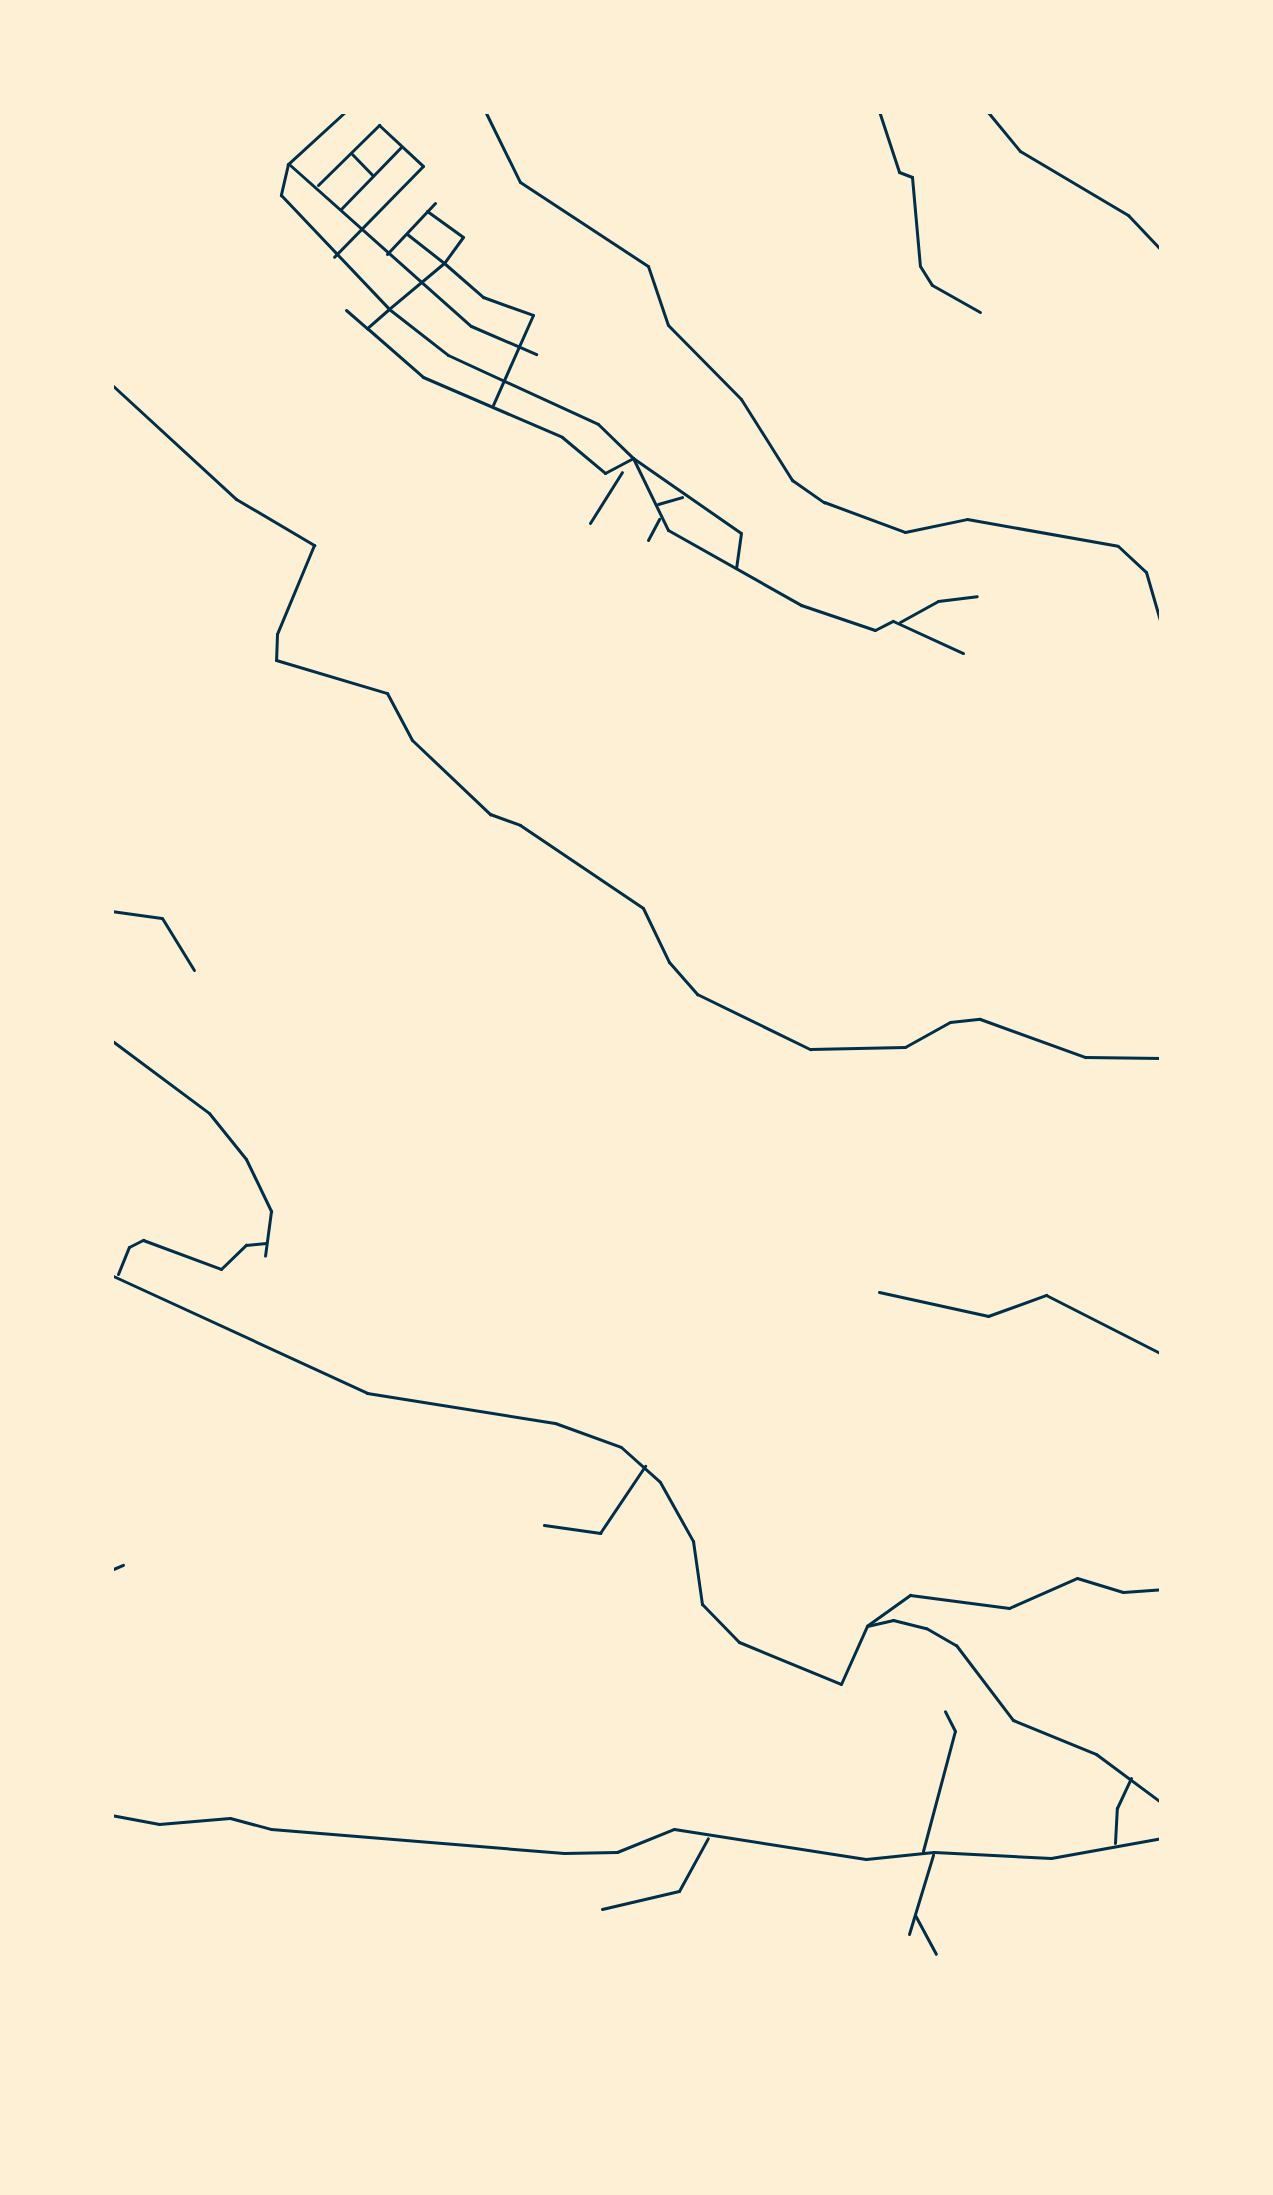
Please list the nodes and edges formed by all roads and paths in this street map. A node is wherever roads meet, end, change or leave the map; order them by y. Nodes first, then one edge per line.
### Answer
1 (346, 111) edge
2 (485, 111) edge
3 (879, 111) edge
4 (987, 111) edge
5 (403, 146) junction
6 (351, 152) junction
7 (289, 164) junction
8 (374, 176) junction
9 (316, 187) junction
10 (435, 203) dead end
11 (339, 210) junction
12 (427, 211) junction
13 (361, 232) junction
14 (407, 234) junction
15 (1162, 251) edge
16 (386, 255) junction
17 (334, 257) junction
18 (444, 262) junction
19 (424, 286) junction
20 (389, 309) junction
21 (346, 310) dead end
22 (980, 312) dead end
23 (367, 328) junction
24 (518, 349) junction
25 (536, 355) dead end
26 (506, 377) junction
27 (111, 384) edge
28 (492, 407) junction
29 (633, 458) junction
30 (623, 470) junction
31 (683, 497) junction
32 (656, 505) junction
33 (660, 517) junction
34 (590, 523) dead end
35 (648, 540) dead end
36 (735, 568) junction
37 (977, 596) dead end
38 (898, 624) junction
39 (1162, 627) edge
40 (963, 653) dead end
41 (111, 911) edge
42 (194, 970) dead end
43 (111, 1040) edge
44 (1162, 1058) edge
45 (267, 1242) junction
46 (265, 1256) dead end
47 (114, 1275) edge
48 (879, 1292) dead end
49 (1162, 1354) edge
50 (646, 1465) junction
51 (544, 1525) dead end
52 (123, 1565) dead end
53 (111, 1570) edge
54 (1162, 1589) edge
55 (867, 1627) junction
56 (945, 1711) dead end
57 (1131, 1777) junction
58 (1162, 1803) edge
59 (111, 1815) edge
60 (708, 1836) junction
61 (1162, 1838) edge
62 (1115, 1845) junction
63 (934, 1852) junction
64 (923, 1853) junction
65 (602, 1910) dead end
66 (913, 1911) junction
67 (909, 1934) dead end
68 (936, 1954) dead end

1 - 7 street
2 - 39 street
3 - 22 street
4 - 15 street
5 - 6 street
5 - 8 street
5 - 13 street
6 - 8 street
6 - 9 street
7 - 9 street
7 - 17 street
8 - 11 street
9 - 11 street
10 - 12 street
11 - 13 street
12 - 14 street
12 - 18 street
13 - 16 street
13 - 17 street
14 - 16 street
14 - 18 street
16 - 19 street
17 - 20 street
18 - 19 street
18 - 24 street
19 - 20 street
19 - 24 street
20 - 23 street
20 - 26 street
21 - 23 street
23 - 28 street
24 - 25 street
24 - 26 street
26 - 28 street
26 - 29 street
27 - 44 street
28 - 30 street
29 - 30 street
29 - 31 street
29 - 32 street
30 - 34 street
31 - 32 street
31 - 36 street
32 - 33 street
33 - 35 street
33 - 36 street
36 - 38 street
37 - 38 street
38 - 40 street
41 - 42 street
43 - 45 street
45 - 46 street
45 - 47 street
47 - 50 street
48 - 49 street
50 - 51 street
50 - 55 street
52 - 53 street
54 - 55 street
55 - 57 street
56 - 64 street
57 - 58 street
57 - 62 street
59 - 60 street
60 - 64 street
60 - 65 street
61 - 62 street
62 - 63 street
63 - 64 street
63 - 66 street
66 - 67 street
66 - 68 street

